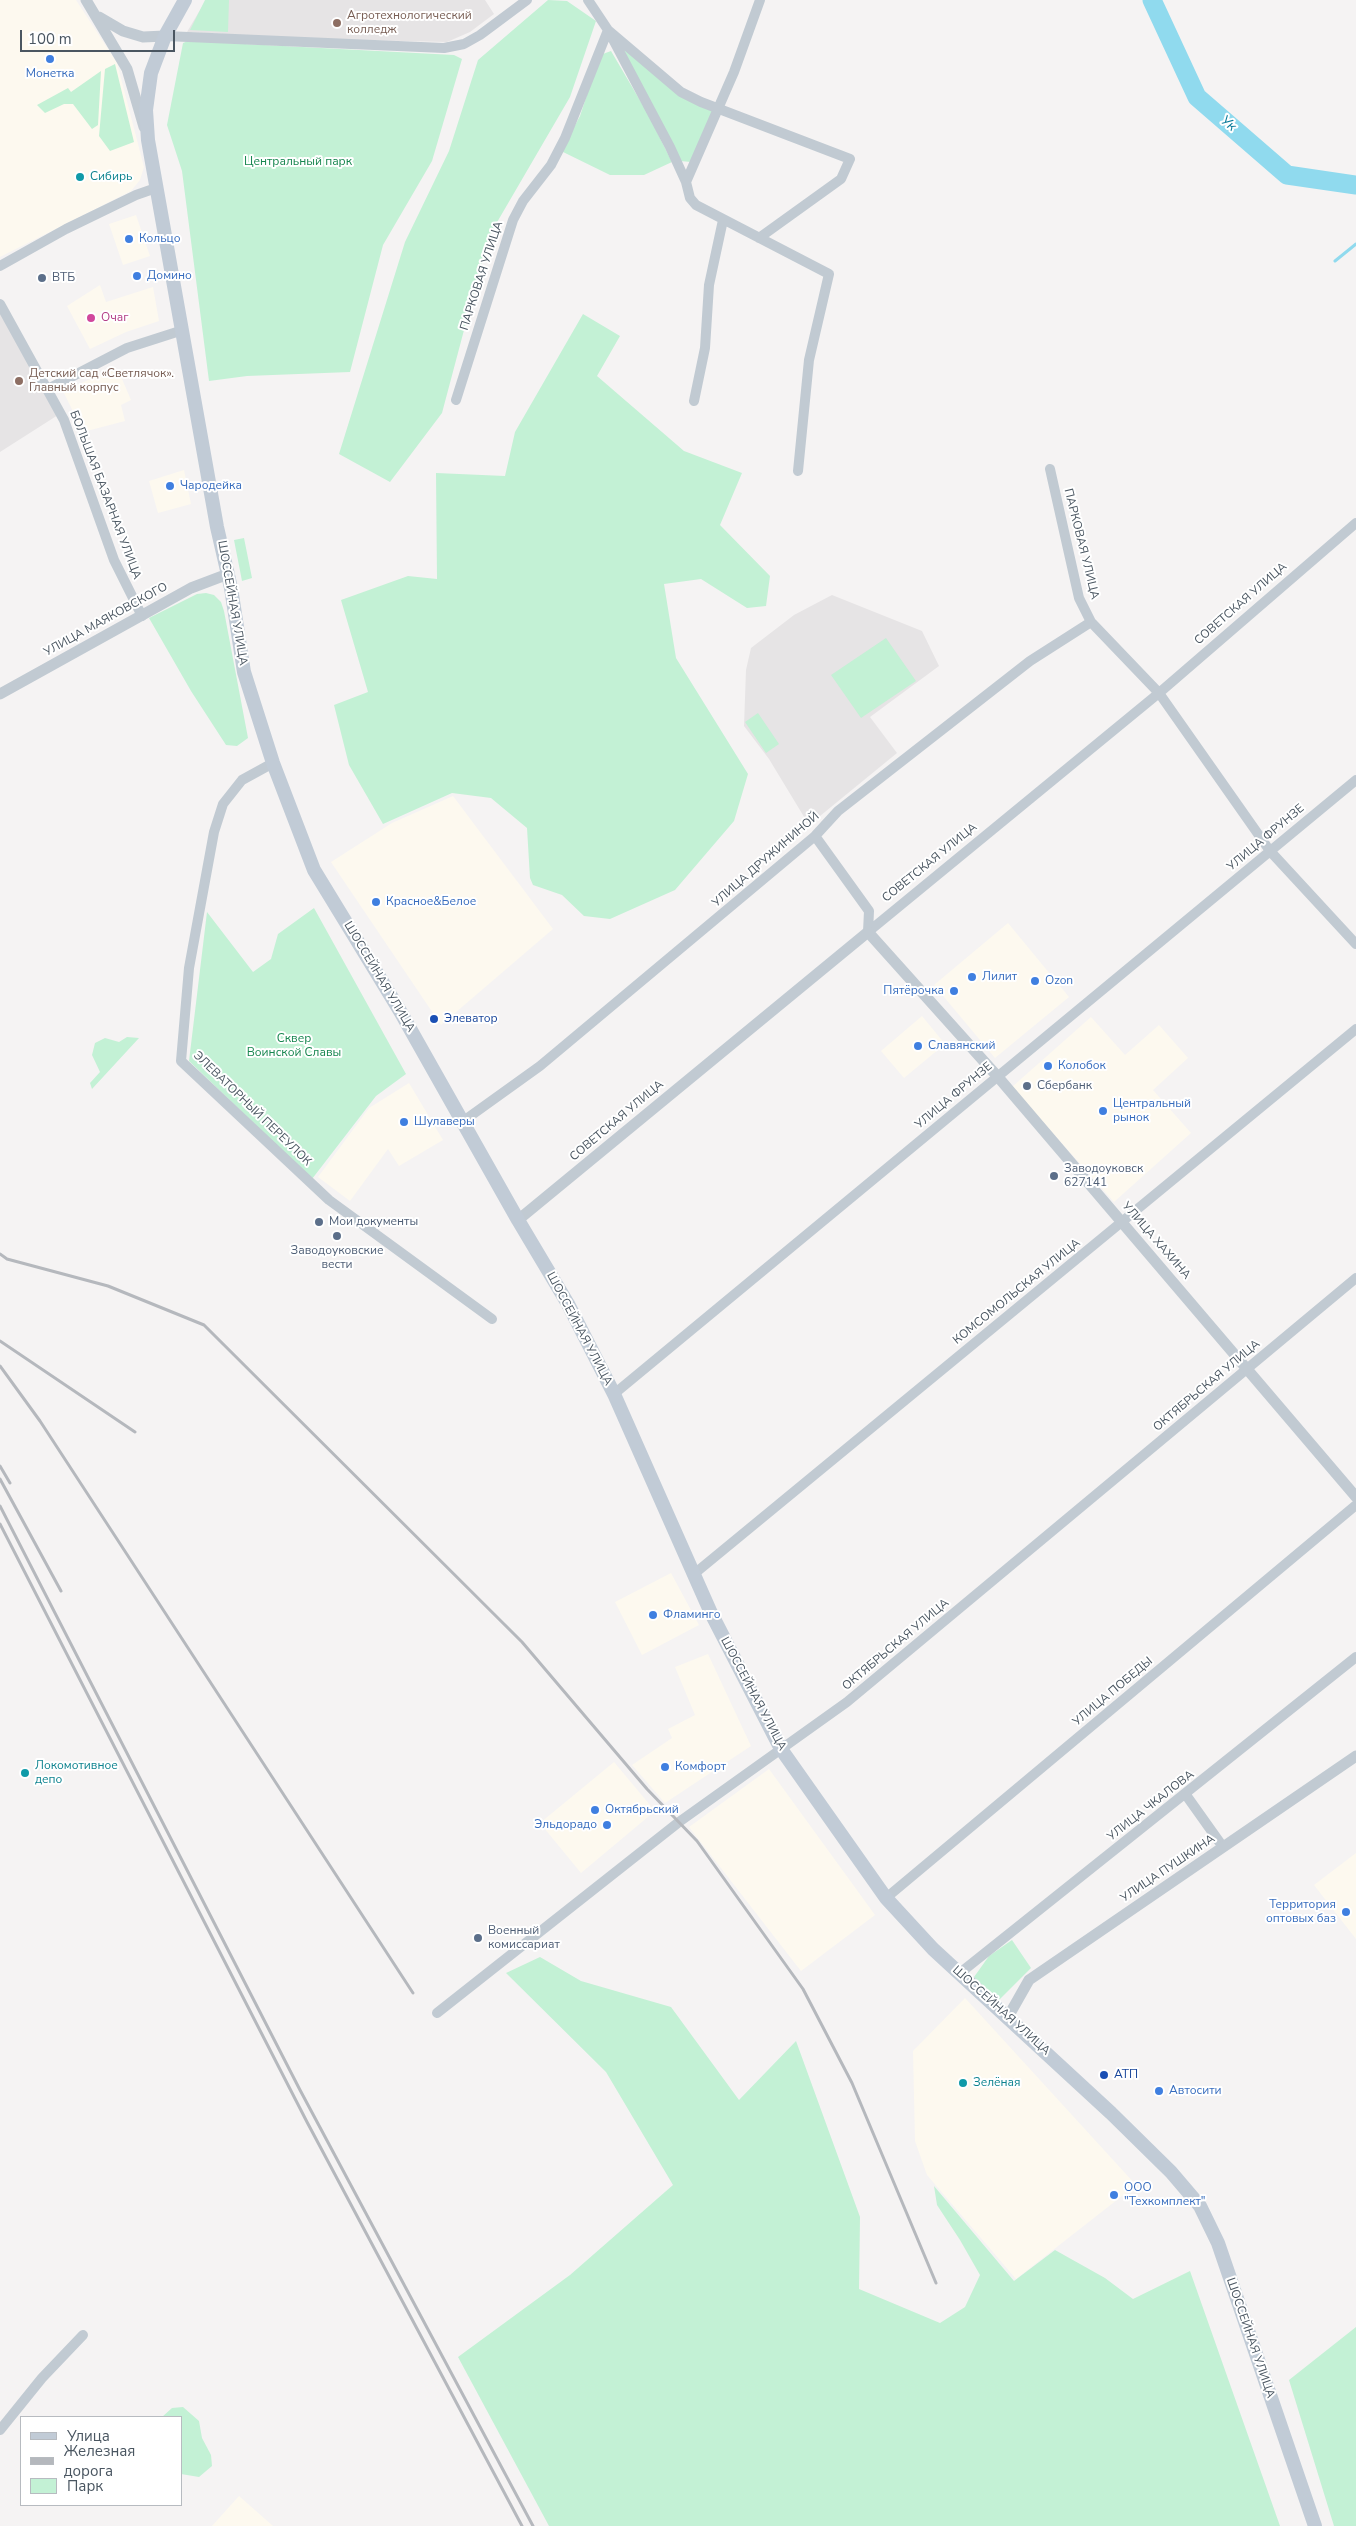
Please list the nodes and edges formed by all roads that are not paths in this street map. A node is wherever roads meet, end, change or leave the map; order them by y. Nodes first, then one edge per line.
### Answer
1 (86, 0) edge
2 (185, 0) edge
3 (527, 0) edge
4 (760, 0) edge
5 (593, 1) edge
6 (96, 15) junction
7 (608, 30) junction
8 (165, 36) junction
9 (720, 108) junction
10 (148, 140) junction
11 (686, 182) junction
12 (156, 188) junction
13 (722, 220) junction
14 (758, 238) junction
15 (0, 266) edge
16 (0, 304) edge
17 (183, 330) junction
18 (48, 389) junction
19 (456, 400) dead end
20 (694, 401) dead end
21 (1050, 470) dead end
22 (798, 471) dead end
23 (1356, 523) edge
24 (228, 574) junction
25 (142, 616) junction
26 (1091, 622) junction
27 (1158, 693) junction
28 (0, 694) edge
29 (272, 763) junction
30 (1356, 780) edge
31 (815, 836) junction
32 (1270, 851) junction
33 (868, 932) junction
34 (1356, 944) edge
35 (1356, 1029) edge
36 (998, 1077) junction
37 (462, 1122) junction
38 (518, 1220) junction
39 (1122, 1222) junction
40 (1356, 1278) edge
41 (492, 1319) dead end
42 (1248, 1368) junction
43 (614, 1394) junction
44 (1356, 1497) edge
45 (1356, 1505) edge
46 (694, 1574) junction
47 (1356, 1657) edge
48 (781, 1749) junction
49 (1356, 1756) edge
50 (1186, 1794) junction
51 (1223, 1847) junction
52 (886, 1898) junction
53 (960, 1973) junction
54 (437, 2013) dead end
55 (1008, 2016) junction
56 (83, 2335) dead end
57 (0, 2430) edge
58 (1314, 2526) edge

1 - 6 street
2 - 8 main road, ШОССЕЙНАЯ УЛИЦА
3 - 8 street
4 - 9 street
5 - 7 street
6 - 8 street
6 - 10 street
7 - 9 street
7 - 11 street
7 - 19 street, ПАРКОВАЯ УЛИЦА
8 - 10 main road, ШОССЕЙНАЯ УЛИЦА
9 - 11 street
9 - 14 street
10 - 12 main road, ШОССЕЙНАЯ УЛИЦА
11 - 13 street
12 - 15 street
12 - 17 main road, ШОССЕЙНАЯ УЛИЦА
13 - 14 street
13 - 20 street
14 - 22 street
16 - 18 street, БОЛЬШАЯ БАЗАРНАЯ УЛИЦА
17 - 18 street
17 - 24 main road, ШОССЕЙНАЯ УЛИЦА
18 - 25 street, БОЛЬШАЯ БАЗАРНАЯ УЛИЦА
21 - 26 street, ПАРКОВАЯ УЛИЦА
23 - 27 street, СОВЕТСКАЯ УЛИЦА
24 - 25 street, УЛИЦА МАЯКОВСКОГО
24 - 29 main road, ШОССЕЙНАЯ УЛИЦА
25 - 28 street, УЛИЦА МАЯКОВСКОГО
26 - 27 street, ПАРКОВАЯ УЛИЦА
26 - 31 street, УЛИЦА ДРУЖИНИНОЙ
27 - 32 street, ПАРКОВАЯ УЛИЦА
27 - 33 street, СОВЕТСКАЯ УЛИЦА
29 - 37 main road, ШОССЕЙНАЯ УЛИЦА
29 - 41 street, ЭЛЕВАТОРНЫЙ ПЕРЕУЛОК
30 - 32 street, УЛИЦА ФРУНЗЕ
31 - 33 street
31 - 37 street, УЛИЦА ДРУЖИНИНОЙ
32 - 34 street, ПАРКОВАЯ УЛИЦА
32 - 36 street, УЛИЦА ФРУНЗЕ
33 - 36 street, УЛИЦА ХАХИНА
33 - 38 street, СОВЕТСКАЯ УЛИЦА
35 - 39 street, КОМСОМОЛЬСКАЯ УЛИЦА
36 - 39 street, УЛИЦА ХАХИНА
36 - 43 street, УЛИЦА ФРУНЗЕ
37 - 38 main road, ШОССЕЙНАЯ УЛИЦА
38 - 43 main road, ШОССЕЙНАЯ УЛИЦА
39 - 42 street, УЛИЦА ХАХИНА
39 - 46 street, КОМСОМОЛЬСКАЯ УЛИЦА
40 - 42 street, ОКТЯБРЬСКАЯ УЛИЦА
42 - 44 street, УЛИЦА ХАХИНА
42 - 48 street, ОКТЯБРЬСКАЯ УЛИЦА
43 - 46 main road, ШОССЕЙНАЯ УЛИЦА
45 - 52 street, УЛИЦА ПОБЕДЫ
46 - 48 main road, ШОССЕЙНАЯ УЛИЦА
47 - 50 street, УЛИЦА ЧКАЛОВА
48 - 52 main road, ШОССЕЙНАЯ УЛИЦА
48 - 54 street, ОКТЯБРЬСКАЯ УЛИЦА
49 - 51 street, УЛИЦА ПУШКИНА
50 - 51 street
50 - 53 street, УЛИЦА ЧКАЛОВА
51 - 55 street, УЛИЦА ПУШКИНА
52 - 53 main road, ШОССЕЙНАЯ УЛИЦА
53 - 55 main road, ШОССЕЙНАЯ УЛИЦА
55 - 58 main road, ШОССЕЙНАЯ УЛИЦА
56 - 57 street

